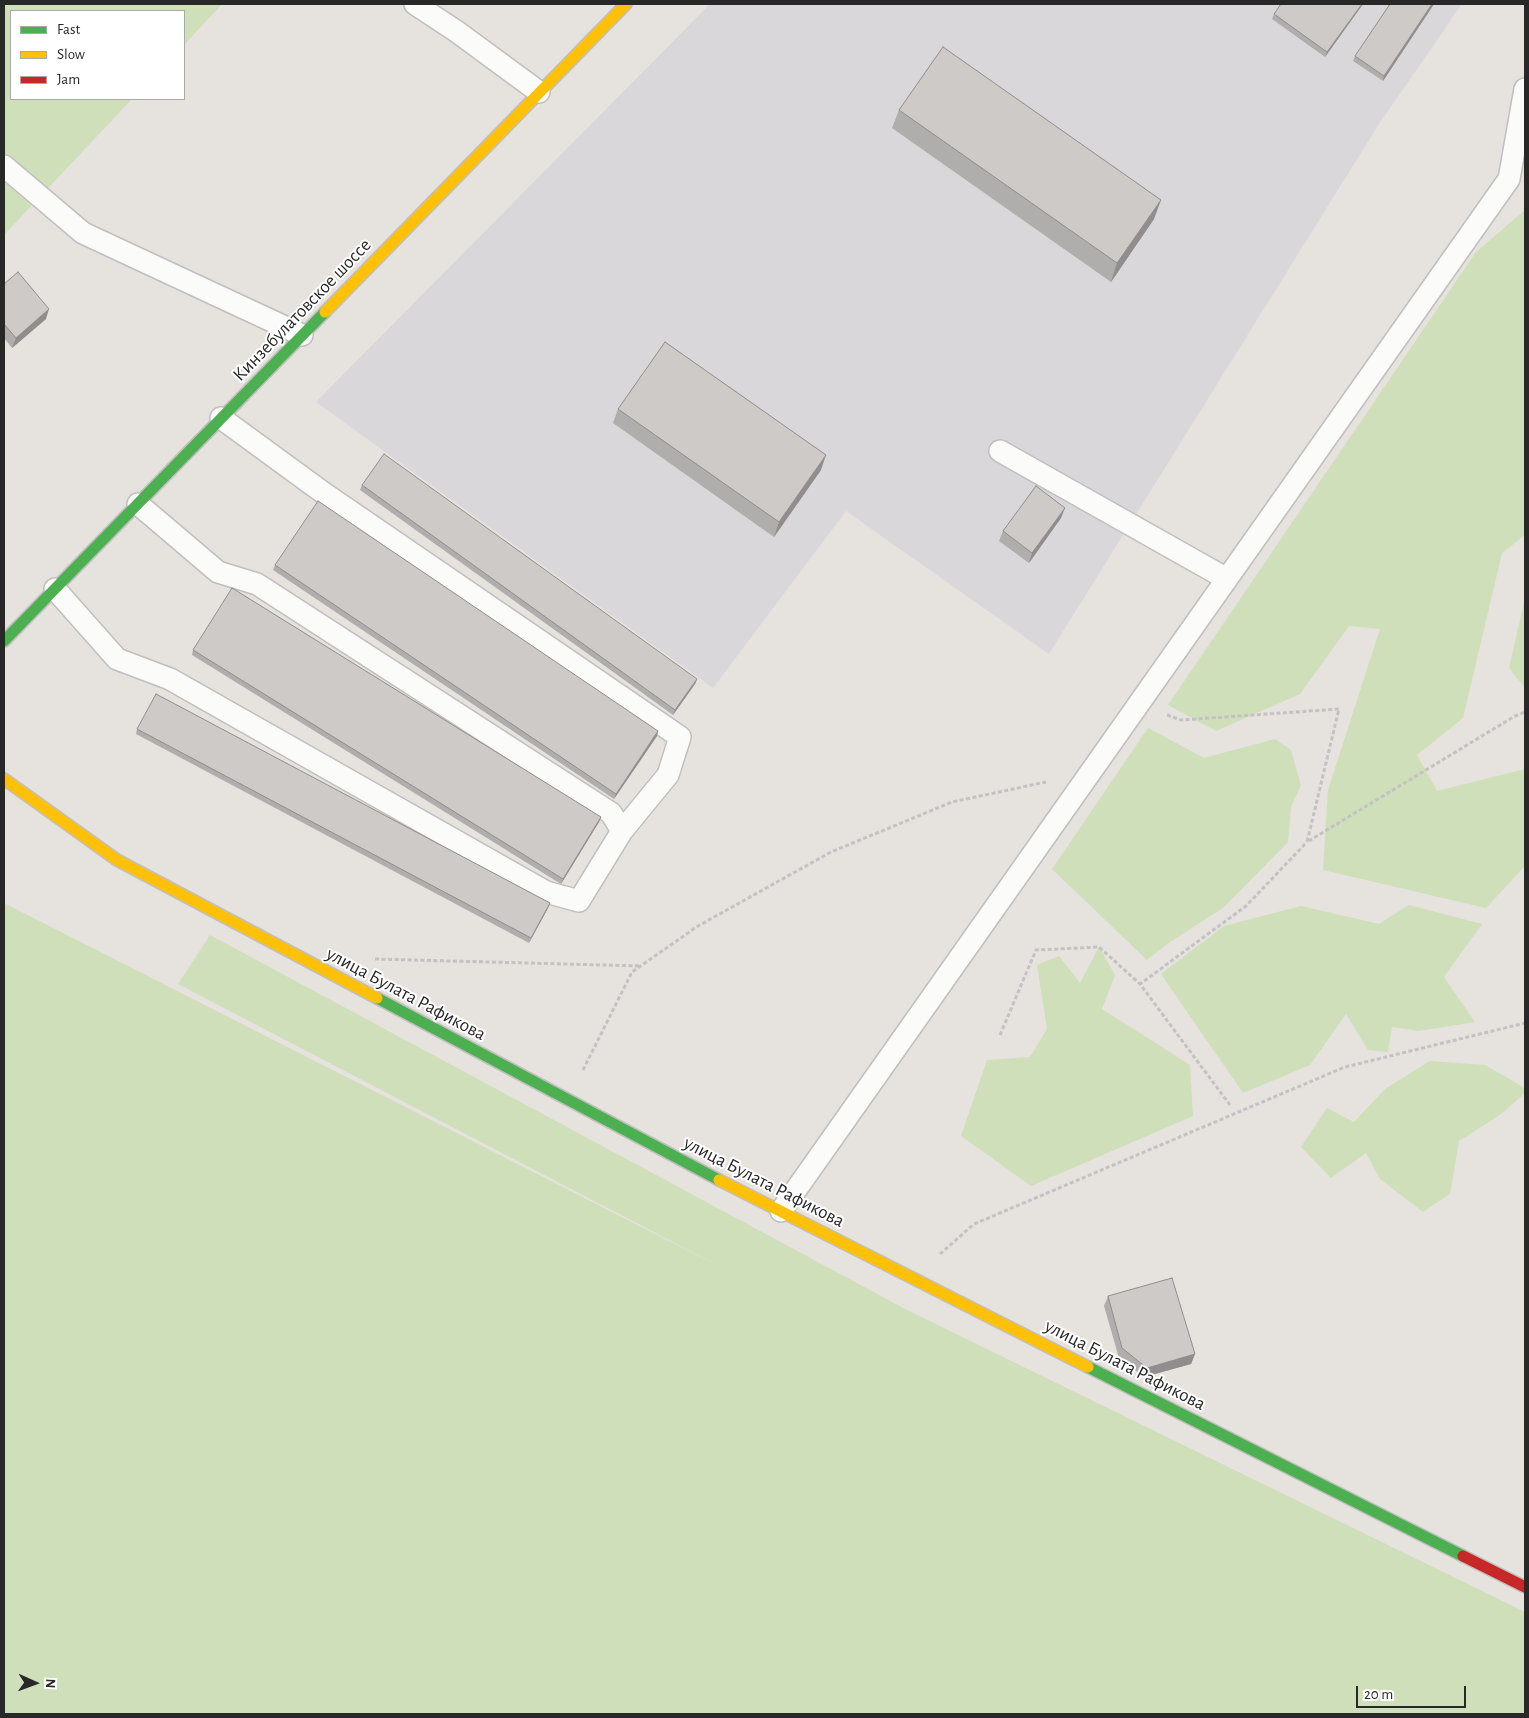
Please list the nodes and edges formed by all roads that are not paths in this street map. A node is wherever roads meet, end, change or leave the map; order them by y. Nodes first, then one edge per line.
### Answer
1 (415, 4) edge
2 (626, 4) edge
3 (1525, 89) edge
4 (539, 92) junction
5 (4, 166) edge
6 (302, 335) junction
7 (221, 418) junction
8 (1000, 451) dead end
9 (138, 504) junction
10 (1227, 580) junction
11 (55, 588) junction
12 (4, 641) edge
13 (4, 779) edge
14 (622, 830) junction
15 (781, 1211) junction
16 (1525, 1587) edge

1 - 4 lane
2 - 4 street, Кинзебулатовское шоссе
3 - 10 lane
4 - 6 street, Кинзебулатовское шоссе
5 - 6 lane
6 - 7 street, Кинзебулатовское шоссе
7 - 9 street, Кинзебулатовское шоссе
7 - 14 lane
8 - 10 lane
9 - 11 street, Кинзебулатовское шоссе
9 - 14 lane
10 - 15 lane
11 - 12 street, Кинзебулатовское шоссе
11 - 14 lane
13 - 15 street, улица Булата Рафикова
15 - 16 street, улица Булата Рафикова

